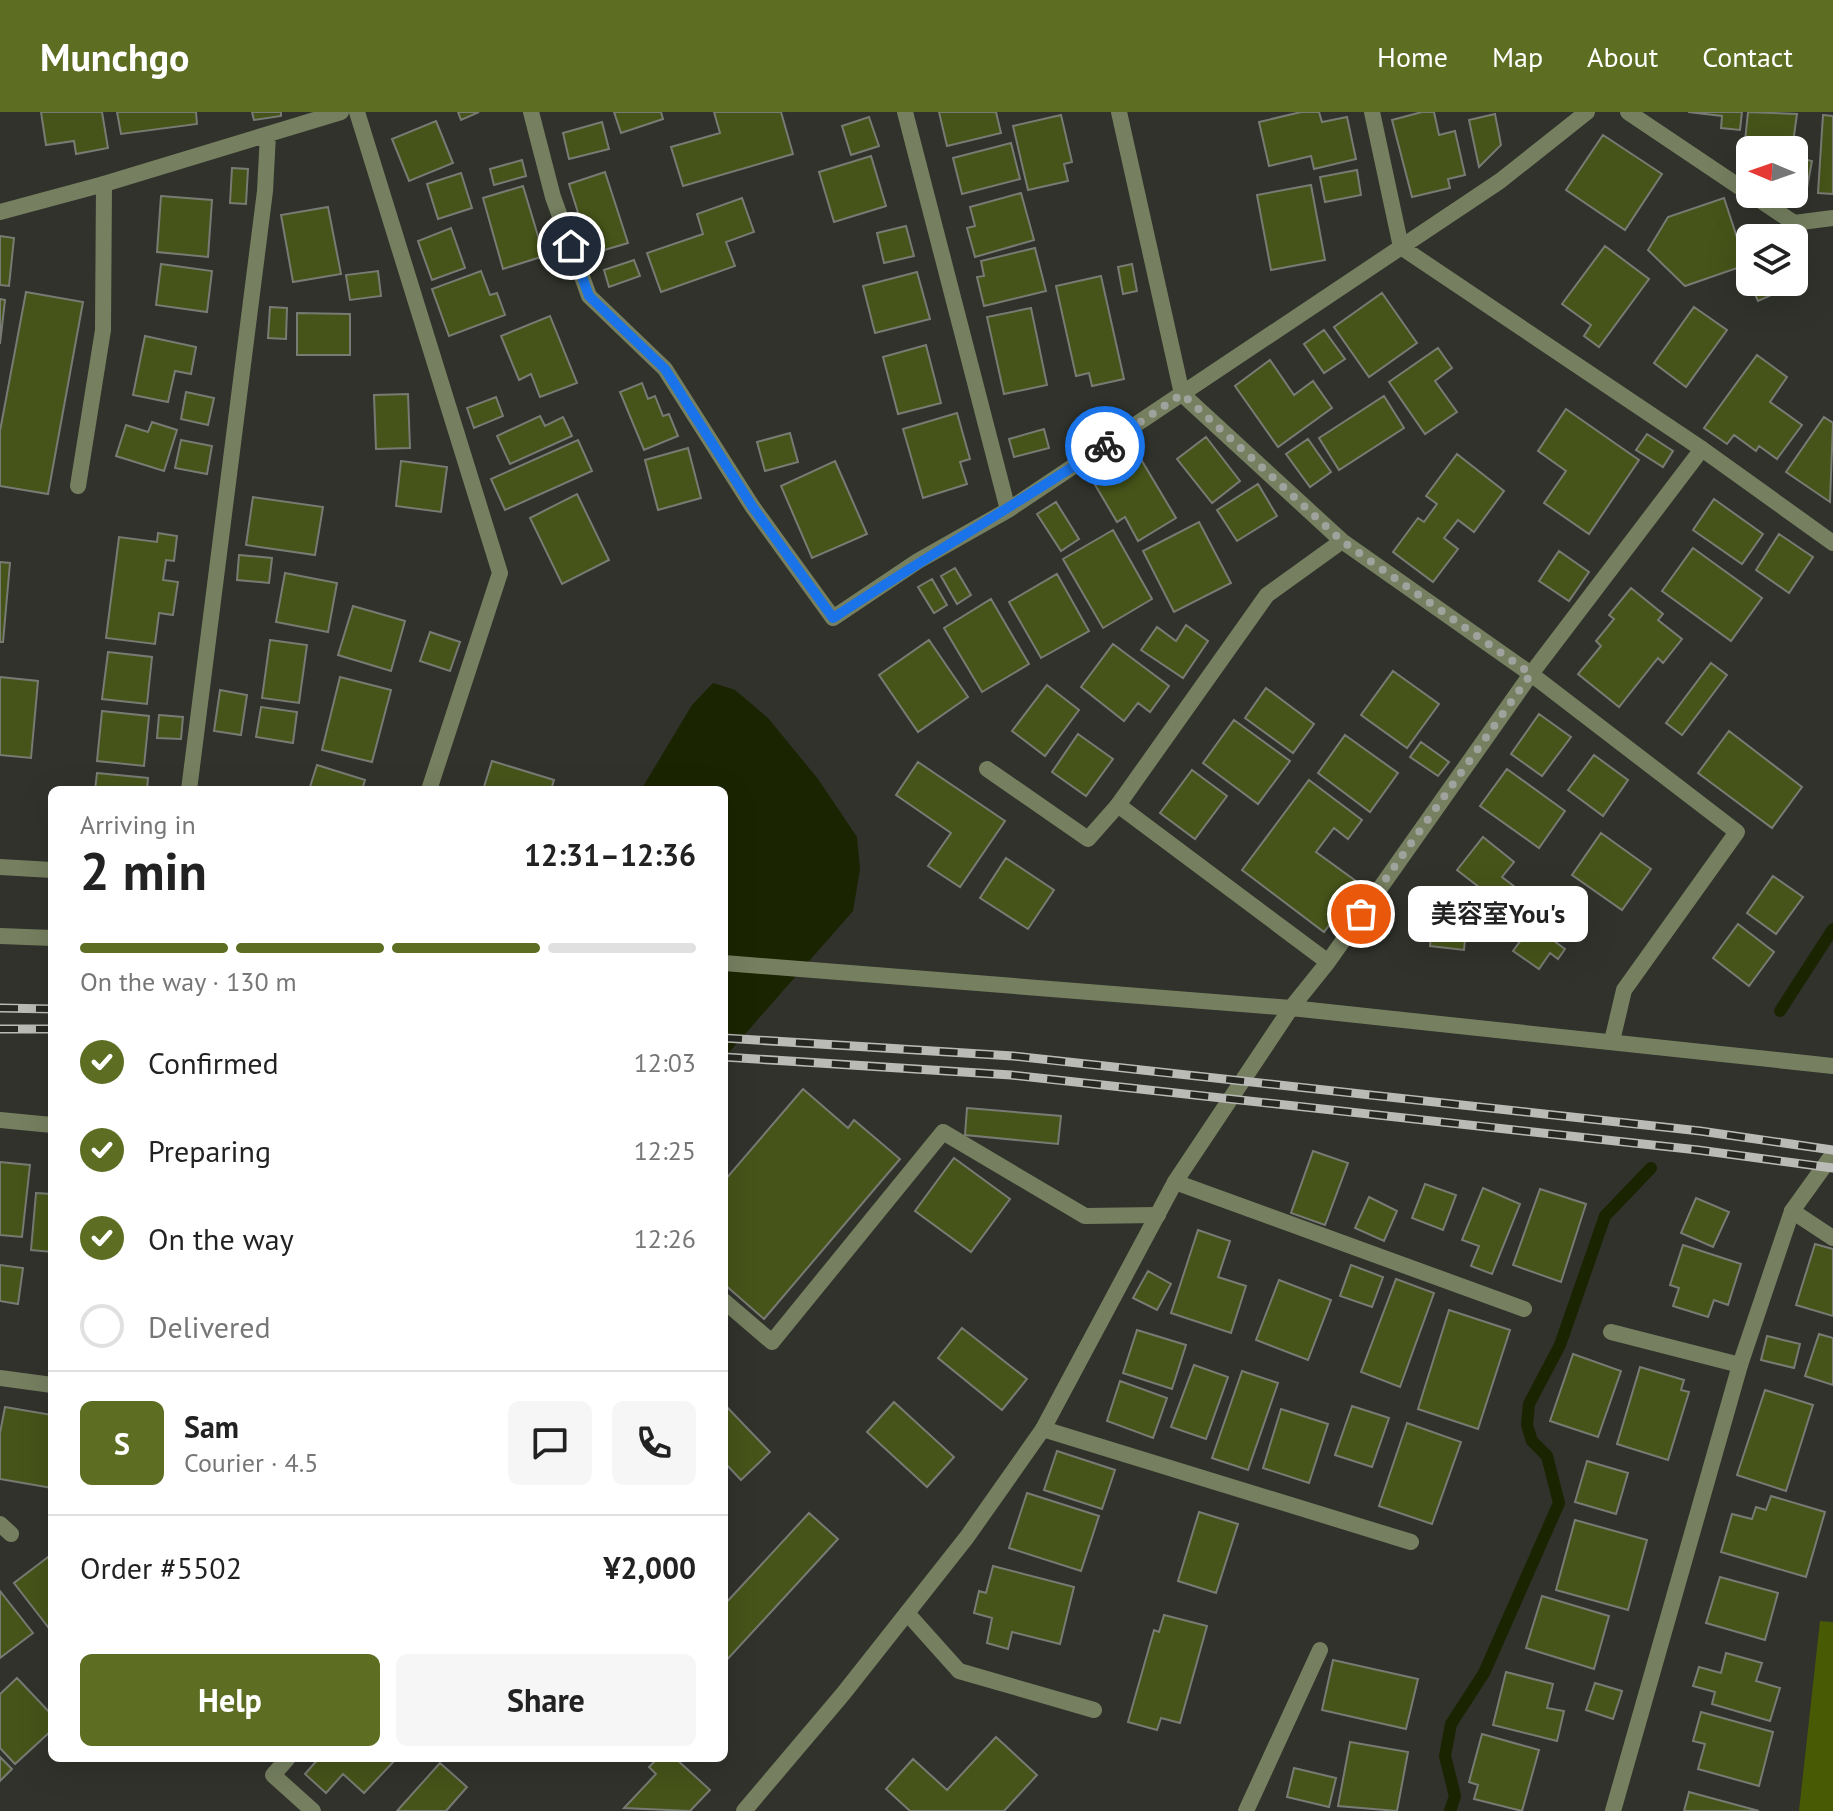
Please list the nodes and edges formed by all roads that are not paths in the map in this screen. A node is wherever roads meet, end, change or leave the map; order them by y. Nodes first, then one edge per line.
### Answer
1 (341, 112) edge
2 (357, 112) edge
3 (531, 112) edge
4 (905, 112) edge
5 (1119, 112) edge
6 (1372, 112) edge
7 (1587, 112) edge
8 (1628, 112) edge
9 (268, 134) junction
10 (104, 184) junction
11 (1736, 185) edge
12 (1771, 208) edge
13 (0, 212) edge
14 (1833, 218) edge
15 (1401, 247) junction
16 (1182, 394) junction
17 (1702, 449) junction
18 (78, 486) dead end
19 (1008, 510) junction
20 (1342, 541) junction
21 (1833, 543) edge
22 (1531, 674) junction
23 (987, 769) dead end
24 (190, 786) edge
25 (430, 786) edge
26 (1118, 805) junction
27 (0, 867) edge
28 (48, 870) edge
29 (0, 936) edge
30 (48, 938) edge
31 (1328, 962) junction
32 (728, 963) edge
33 (1291, 1008) junction
34 (1612, 1041) junction
35 (1833, 1066) edge
36 (0, 1120) edge
37 (48, 1125) edge
38 (1833, 1154) edge
39 (1175, 1182) junction
40 (1792, 1211) junction
41 (1158, 1215) junction
42 (1833, 1238) edge
43 (728, 1304) edge
44 (1524, 1309) dead end
45 (1611, 1332) dead end
46 (1740, 1365) junction
47 (0, 1378) edge
48 (48, 1384) edge
49 (1043, 1429) junction
50 (1411, 1542) dead end
51 (907, 1613) junction
52 (1320, 1650) dead end
53 (1094, 1710) dead end
54 (284, 1762) edge
55 (313, 1811) edge
56 (744, 1811) edge
57 (1246, 1811) edge
58 (1613, 1811) edge

1 - 9 street
2 - 25 street
3 - 19 street
4 - 19 street
5 - 16 street
6 - 15 street
7 - 15 street
8 - 11 street
9 - 10 street
9 - 24 street
10 - 13 street
10 - 18 street
12 - 14 street
15 - 16 street
15 - 17 street
16 - 19 street
16 - 20 street
17 - 21 street
17 - 22 street
20 - 22 street
20 - 26 street
22 - 31 street
22 - 34 street
23 - 26 street
26 - 31 street
27 - 28 street
29 - 30 street
31 - 33 street
32 - 33 street
33 - 34 street
33 - 39 street
34 - 35 street
36 - 37 street
38 - 40 street
39 - 41 street
39 - 44 street
40 - 42 street
40 - 46 street
41 - 43 street
41 - 49 street
45 - 46 street
46 - 58 street
47 - 48 street
49 - 50 street
49 - 51 street
51 - 53 street
51 - 56 street
52 - 57 street
54 - 55 street

